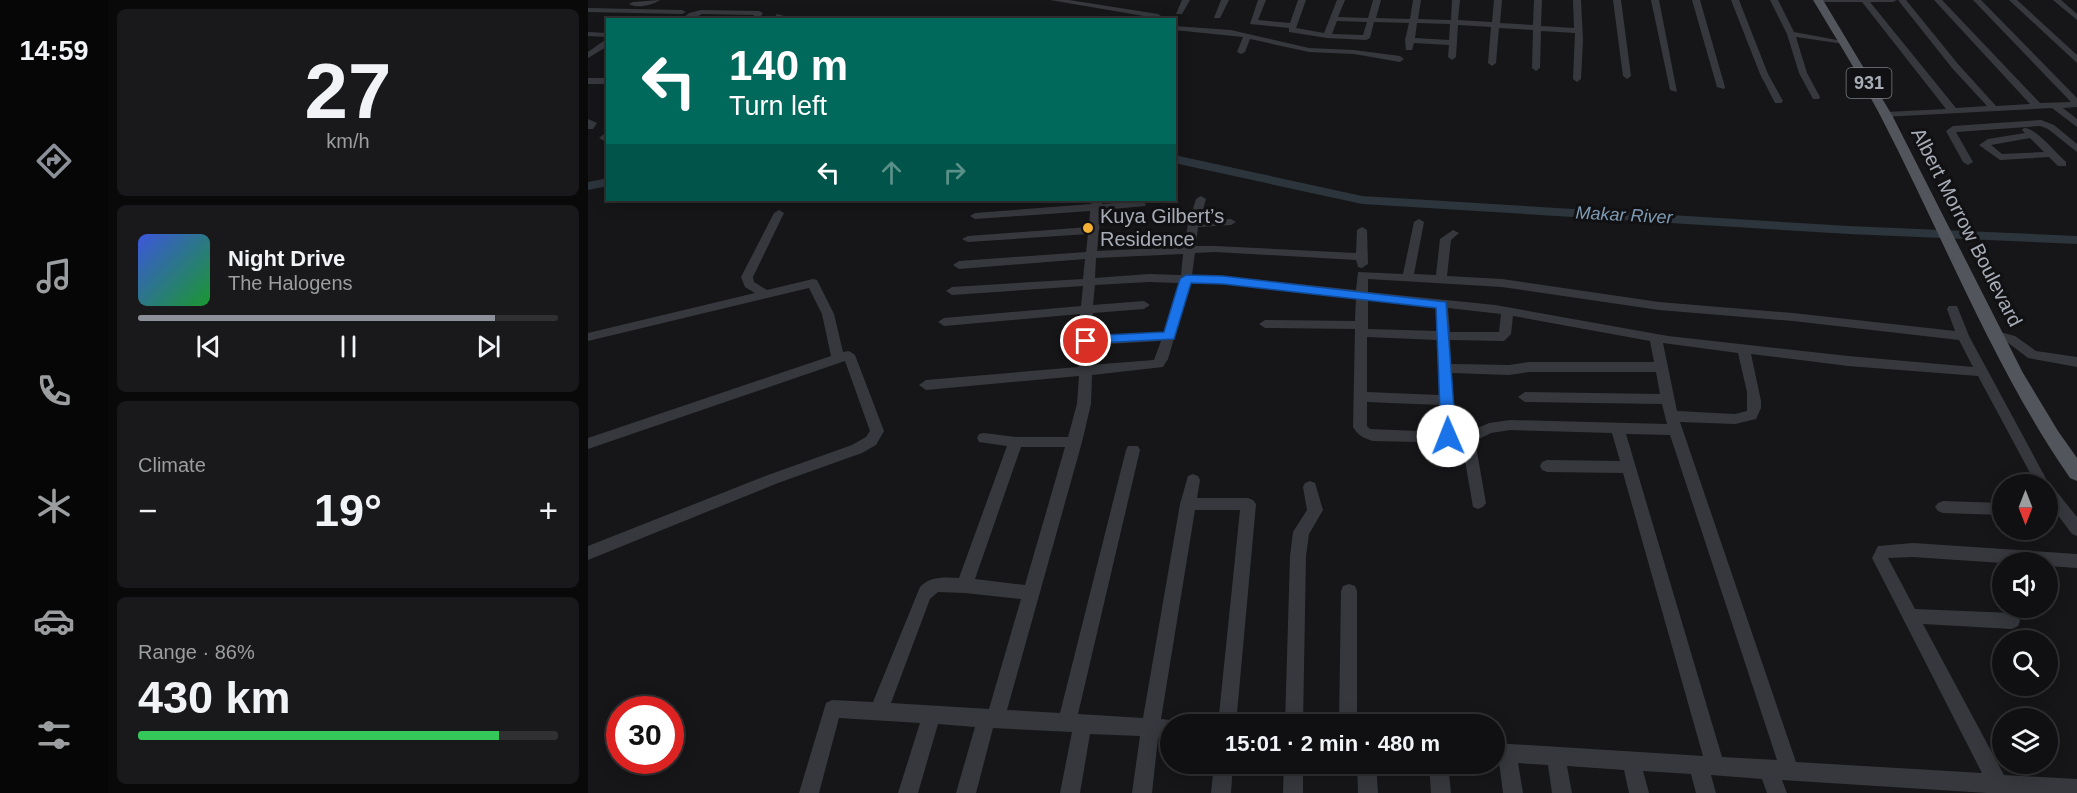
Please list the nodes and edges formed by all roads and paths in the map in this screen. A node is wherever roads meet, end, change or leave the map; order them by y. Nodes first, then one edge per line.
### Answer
1 (656, 0) edge
2 (1054, 0) edge
3 (1186, 0) edge
4 (1225, 0) edge
5 (1262, 0) edge
6 (1302, 0) edge
7 (1341, 0) edge
8 (1377, 0) edge
9 (1417, 0) edge
10 (1456, 0) edge
11 (1498, 0) edge
12 (1538, 0) edge
13 (1577, 0) edge
14 (1617, 0) edge
15 (1655, 0) edge
16 (1696, 0) edge
17 (1735, 0) edge
18 (1774, 0) edge
19 (1818, 0) edge
20 (1864, 0) edge
21 (1893, 0) edge
22 (1902, 0) edge
23 (1938, 0) edge
24 (1977, 0) edge
25 (2013, 0) edge
26 (2057, 0) edge
27 (588, 10) edge
28 (608, 10) junction
29 (647, 12) junction
30 (1179, 12) dead end
31 (683, 16) edge
32 (1217, 16) dead end
33 (640, 18) edge
34 (755, 18) edge
35 (1155, 18) edge
36 (2077, 18) edge
37 (1334, 19) junction
38 (1372, 20) junction
39 (1412, 20) junction
40 (1455, 21) junction
41 (1497, 25) junction
42 (1292, 26) junction
43 (1176, 28) edge
44 (1537, 28) junction
45 (1578, 31) junction
46 (588, 34) edge
47 (1791, 34) junction
48 (606, 35) edge
49 (1247, 36) junction
50 (1327, 36) junction
51 (1844, 42) junction
52 (606, 43) edge
53 (1453, 43) junction
54 (1241, 52) dead end
55 (588, 56) edge
56 (1452, 57) dead end
57 (1400, 59) dead end
58 (2077, 60) edge
59 (1492, 63) dead end
60 (1536, 68) dead end
61 (1627, 76) dead end
62 (1577, 79) dead end
63 (588, 81) edge
64 (606, 81) edge
65 (1721, 87) dead end
66 (1674, 90) dead end
67 (1816, 97) dead end
68 (1778, 101) dead end
69 (2077, 104) edge
70 (2054, 105) junction
71 (2037, 106) junction
72 (1996, 109) junction
73 (1953, 111) junction
74 (1886, 115) junction
75 (2019, 123) junction
76 (2077, 124) edge
77 (2033, 135) junction
78 (2077, 149) edge
79 (2052, 154) junction
80 (1968, 162) dead end
81 (2062, 164) dead end
82 (1201, 199) dead end
83 (1097, 204) edge
84 (1140, 204) dead end
85 (779, 213) dead end
86 (975, 216) dead end
87 (1231, 222) dead end
88 (1419, 222) dead end
89 (1193, 224) junction
90 (1093, 230) junction
91 (1362, 230) dead end
92 (1453, 233) dead end
93 (968, 239) dead end
94 (1191, 249) junction
95 (1091, 255) junction
96 (1362, 257) junction
97 (959, 265) dead end
98 (1362, 275) junction
99 (1403, 277) junction
100 (1186, 279) junction
101 (1441, 279) junction
102 (1088, 282) junction
103 (952, 291) dead end
104 (1549, 291) junction
105 (765, 294) junction
106 (1362, 297) junction
107 (1386, 299) junction
108 (1442, 304) junction
109 (1144, 305) dead end
110 (1953, 309) dead end
111 (1086, 310) junction
112 (1508, 311) junction
113 (1548, 318) junction
114 (944, 322) dead end
115 (1265, 324) dead end
116 (1361, 329) junction
117 (1443, 334) junction
118 (1996, 335) junction
119 (1169, 336) junction
120 (1963, 336) junction
121 (588, 337) edge
122 (1656, 338) junction
123 (1086, 341) junction
124 (1743, 349) junction
125 (838, 359) junction
126 (2077, 362) edge
127 (1660, 367) junction
128 (1445, 368) junction
129 (1084, 370) junction
130 (1983, 372) junction
131 (926, 385) dead end
132 (1360, 397) junction
133 (1525, 397) dead end
134 (1666, 399) junction
135 (1448, 400) junction
136 (1673, 423) junction
137 (1618, 429) junction
138 (1448, 436) junction
139 (984, 438) dead end
140 (1468, 438) junction
141 (1016, 442) junction
142 (1075, 442) junction
143 (588, 444) edge
144 (1133, 450) dead end
145 (1547, 466) dead end
146 (1629, 467) junction
147 (2077, 473) edge
148 (2038, 474) edge
149 (1193, 480) dead end
150 (1310, 487) dead end
151 (1478, 503) dead end
152 (1188, 504) junction
153 (2058, 504) edge
154 (1943, 507) dead end
155 (1992, 509) edge
156 (2058, 511) edge
157 (2064, 511) junction
158 (2077, 529) edge
159 (588, 553) edge
160 (2077, 561) edge
161 (964, 586) junction
162 (1349, 591) dead end
163 (1031, 593) junction
164 (1910, 616) junction
165 (2012, 621) dead end
166 (879, 711) junction
167 (932, 714) junction
168 (1228, 714) edge
169 (1294, 714) edge
170 (1348, 714) edge
171 (992, 717) junction
172 (1075, 722) junction
173 (1150, 728) junction
174 (1160, 728) edge
175 (1505, 752) edge
176 (1556, 756) junction
177 (1631, 761) junction
178 (1707, 766) junction
179 (1505, 768) edge
180 (1769, 770) junction
181 (1790, 771) junction
182 (1223, 774) edge
183 (1294, 774) edge
184 (1367, 774) edge
185 (1439, 774) edge
186 (1924, 786) edge
187 (2001, 789) edge
188 (2074, 791) edge
189 (809, 793) edge
190 (908, 793) edge
191 (966, 793) edge
192 (1070, 793) edge
193 (1142, 793) edge
194 (1221, 793) edge
195 (1293, 793) edge
196 (1368, 793) edge
197 (1441, 793) edge
198 (1513, 793) edge
199 (1562, 793) edge
200 (1639, 793) edge
201 (1706, 793) edge
202 (1778, 793) edge

1 - 28 street
2 - 35 street
3 - 30 street
4 - 32 street
5 - 42 street
6 - 42 street
7 - 37 street
8 - 38 street
9 - 39 street
10 - 40 street
11 - 41 street
12 - 44 street
13 - 45 street
14 - 61 street
15 - 66 street
16 - 65 street
17 - 68 street
18 - 47 street
19 - 20 street
19 - 51 main road, Albert Morrow Boulevard / 931
20 - 21 street
20 - 73 street
22 - 72 street
23 - 71 street
24 - 69 street
25 - 58 street
26 - 36 street
27 - 28 street
28 - 29 street
29 - 31 street
29 - 33 street
31 - 34 street
37 - 38 street
37 - 50 street
38 - 39 street
38 - 50 street
39 - 40 street
39 - 53 street
40 - 41 street
40 - 53 street
41 - 44 street
41 - 59 street
42 - 50 street
43 - 49 street
44 - 45 street
44 - 60 street
45 - 62 street
46 - 48 street
47 - 51 street
47 - 67 street
49 - 54 street
49 - 57 street
51 - 74 main road, Albert Morrow Boulevard / 931
52 - 55 street
53 - 56 street
63 - 64 street
69 - 70 street
70 - 71 street
70 - 76 street
71 - 72 street
72 - 73 street
72 - 75 street
73 - 74 street
74 - 118 main road, Albert Morrow Boulevard / 931
75 - 77 street
75 - 78 street
75 - 80 street
77 - 79 street
77 - 79 street
79 - 81 street
82 - 89 street
83 - 84 street
83 - 86 street
83 - 90 street
85 - 105 street
87 - 89 street
88 - 99 street
89 - 94 street
90 - 93 street
90 - 95 street
91 - 96 street
92 - 101 street
94 - 95 street
94 - 96 street
94 - 100 street
95 - 97 street
95 - 102 street
96 - 98 street
98 - 99 street
98 - 106 street
99 - 101 street
99 - 107 street
100 - 102 street
100 - 106 street
100 - 119 street
101 - 104 street
102 - 103 street
102 - 111 street
104 - 113 street
104 - 120 street
105 - 121 street
105 - 125 street
106 - 107 street
106 - 116 street
107 - 108 street
108 - 112 street
108 - 117 street
109 - 111 street
110 - 120 street
111 - 114 street
111 - 123 street
112 - 113 street
112 - 117 street
113 - 122 street
115 - 116 street
116 - 117 street
116 - 132 street
117 - 128 street
118 - 126 street
118 - 147 main road, Albert Morrow Boulevard / 931
119 - 123 street
119 - 129 street
120 - 130 street
122 - 124 street
122 - 127 street
123 - 129 street
124 - 130 street
124 - 136 street
125 - 143 street
125 - 159 street
127 - 128 street
127 - 134 street
128 - 135 street
129 - 131 street
129 - 142 street
130 - 148 street
132 - 135 street
132 - 138 street
133 - 134 street
134 - 136 street
135 - 138 street
136 - 137 street
136 - 181 street
137 - 140 street
137 - 146 street
138 - 140 street
139 - 141 street
140 - 151 street
141 - 142 street
141 - 161 street
142 - 163 street
144 - 172 street
145 - 146 street
146 - 178 street
149 - 152 street
150 - 169 street
152 - 168 street
152 - 173 street
153 - 157 street
154 - 155 street
156 - 157 street
157 - 158 street
160 - 164 street
161 - 163 street
161 - 166 street
162 - 170 street
163 - 171 street
164 - 165 street
164 - 187 street
166 - 167 street
166 - 189 street
167 - 171 street
167 - 190 street
171 - 172 street
171 - 191 street
172 - 173 street
172 - 192 street
173 - 174 street
173 - 193 street
175 - 176 street
176 - 177 street
176 - 199 street
177 - 178 street
177 - 200 street
178 - 180 street
178 - 201 street
179 - 198 street
180 - 181 street
180 - 202 street
181 - 186 street
182 - 194 street
183 - 195 street
184 - 196 street
185 - 197 street
186 - 187 street
187 - 188 street

